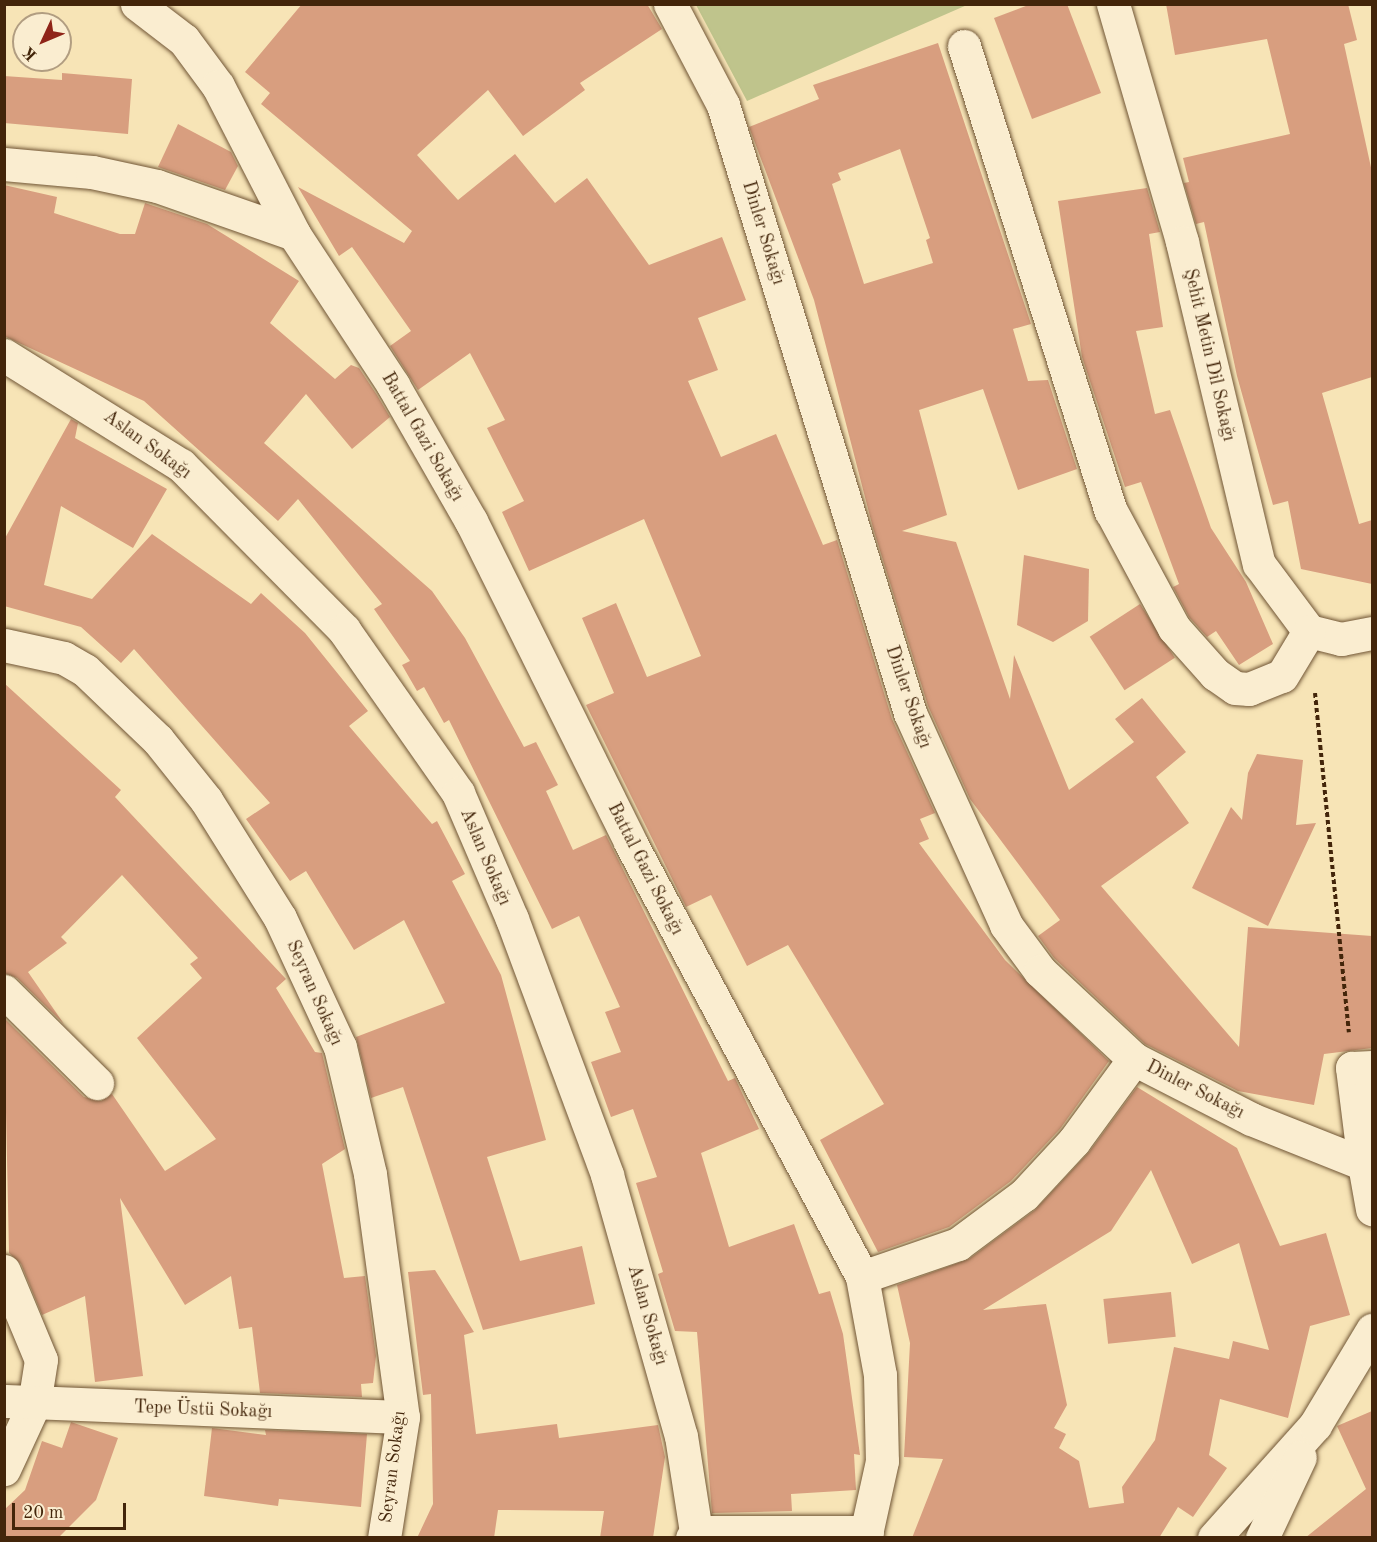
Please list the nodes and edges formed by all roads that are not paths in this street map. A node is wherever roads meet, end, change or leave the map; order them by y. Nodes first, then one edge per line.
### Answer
1 (137, 4) edge
2 (670, 4) edge
3 (1119, 11) edge
4 (964, 46) dead end
5 (4, 164) edge
6 (294, 234) junction
7 (4, 355) edge
8 (1309, 631) junction
9 (1372, 633) edge
10 (4, 645) edge
11 (4, 992) edge
12 (1134, 1059) junction
13 (1362, 1067) edge
14 (97, 1083) dead end
15 (1364, 1164) junction
16 (1372, 1209) edge
17 (4, 1271) edge
18 (862, 1277) junction
19 (1372, 1330) edge
20 (19, 1403) edge
21 (403, 1417) junction
22 (1315, 1425) junction
23 (4, 1469) edge
24 (694, 1535) edge
25 (866, 1535) edge
26 (384, 1538) edge
27 (1214, 1538) edge
28 (1262, 1538) edge

1 - 6 street, Battal Gazi Sokağı
2 - 12 street, Dinler Sokağı
3 - 8 street, Şehit Metin Dil Sokağı
4 - 8 street
5 - 6 street
6 - 18 street, Battal Gazi Sokağı
7 - 24 street, Aslan Sokağı
8 - 9 street
10 - 21 street, Seyran Sokağı
11 - 14 street
12 - 15 street, Dinler Sokağı
12 - 18 street
13 - 15 street
15 - 16 street
17 - 20 street
18 - 25 street, Battal Gazi Sokağı
19 - 22 street
20 - 21 street, Tepe Üstü Sokağı
20 - 23 street
21 - 26 street, Seyran Sokağı
22 - 27 street
22 - 28 street
24 - 25 street

